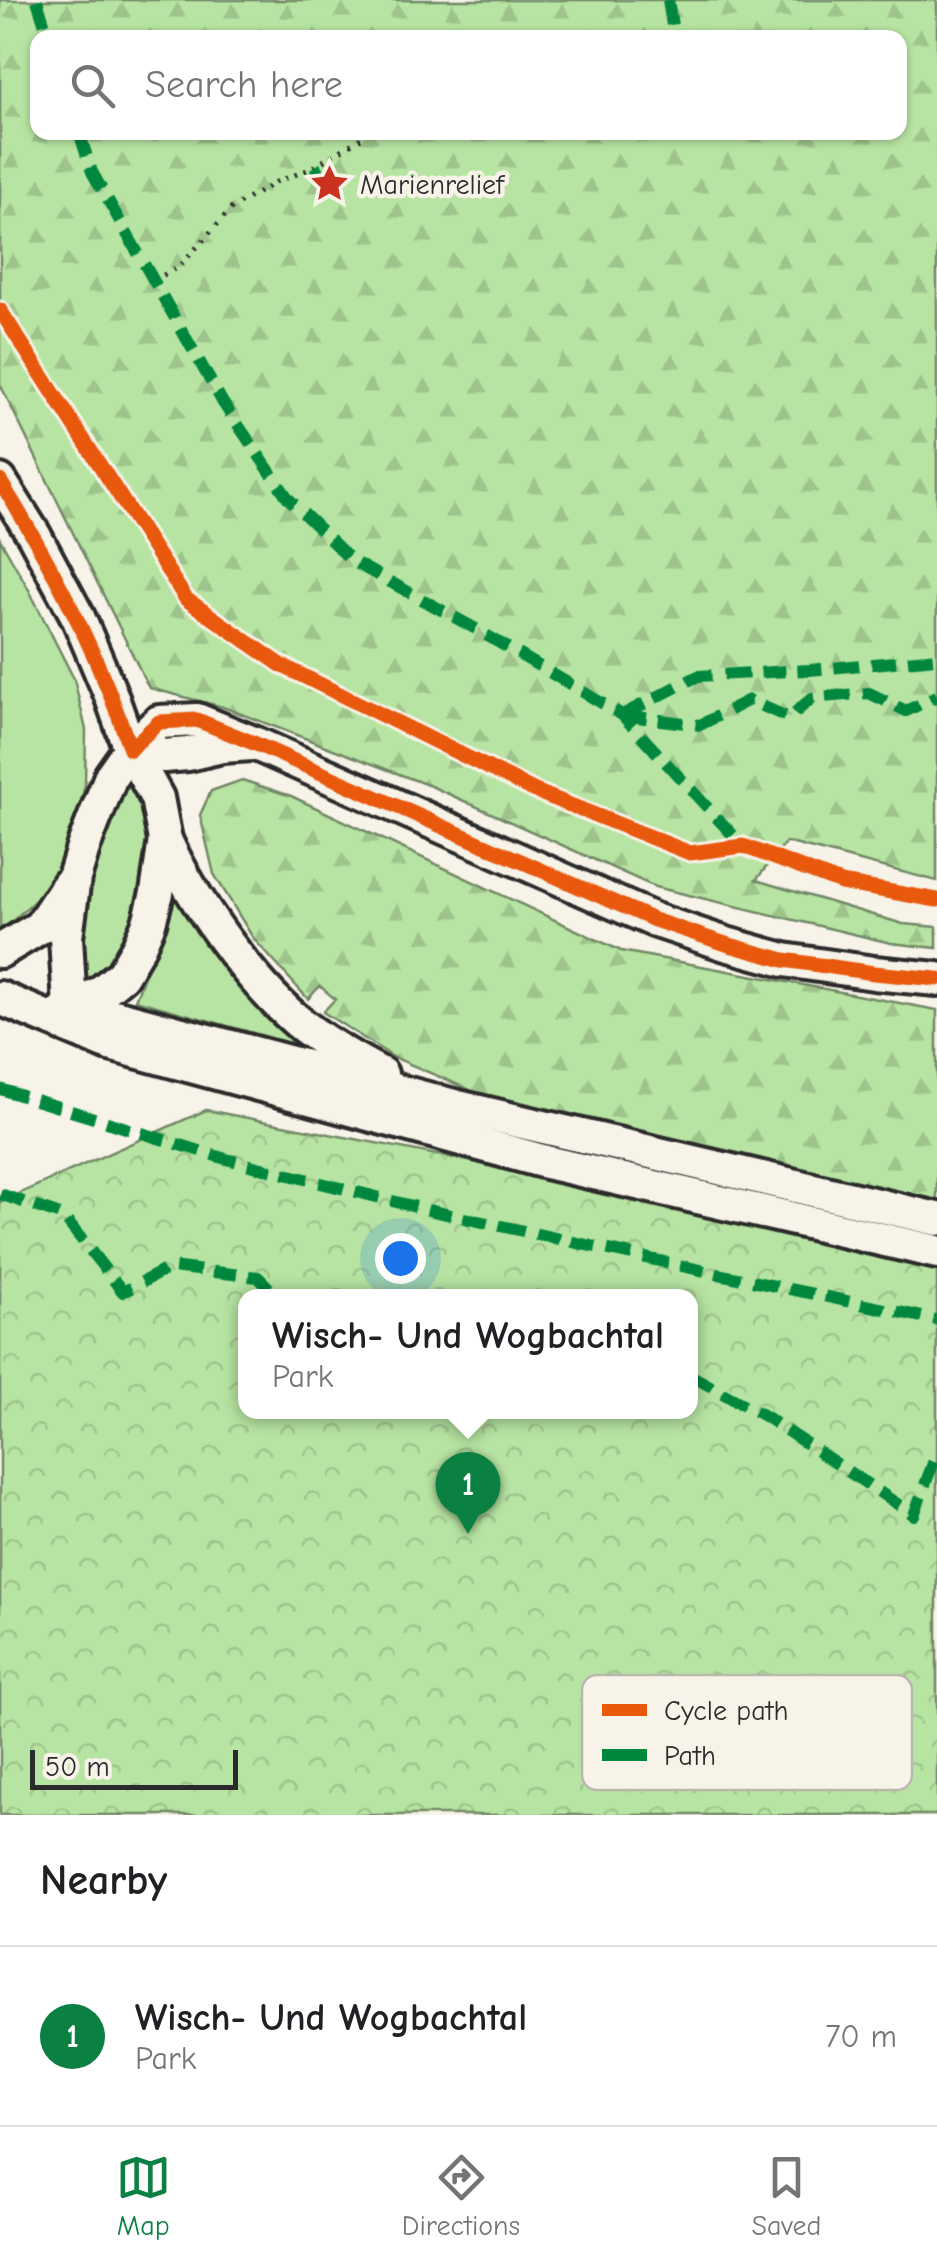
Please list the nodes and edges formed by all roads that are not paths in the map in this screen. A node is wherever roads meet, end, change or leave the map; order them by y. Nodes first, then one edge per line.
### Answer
1 (0, 481) edge
2 (130, 749) junction
3 (165, 840) junction
4 (743, 846) dead end
5 (74, 878) junction
6 (937, 900) edge
7 (0, 950) edge
8 (0, 977) edge
9 (937, 979) edge
10 (0, 998) edge
11 (70, 1008) junction
12 (34, 1013) junction
13 (110, 1044) junction
14 (454, 1106) junction
15 (937, 1219) edge
16 (937, 1252) edge

1 - 2 main road
2 - 3 main road
2 - 5 main road
2 - 9 main road
3 - 11 main road
3 - 14 main road
4 - 6 lane
5 - 7 main road
5 - 11 main road
8 - 11 main road
10 - 12 main road
11 - 12 main road
11 - 13 main road
11 - 14 main road
12 - 13 main road
13 - 16 main road
14 - 15 main road

